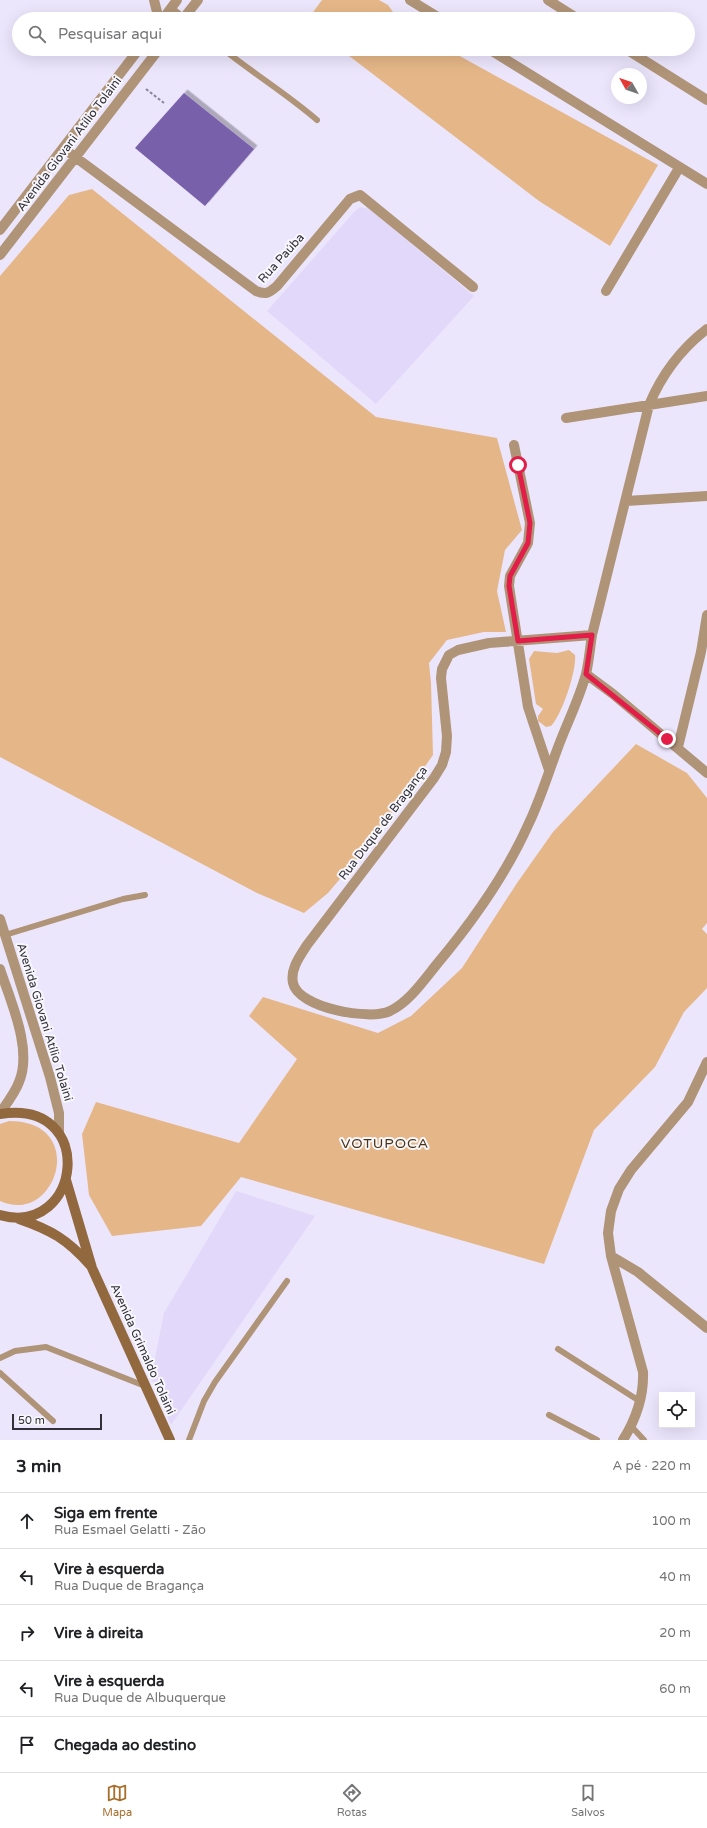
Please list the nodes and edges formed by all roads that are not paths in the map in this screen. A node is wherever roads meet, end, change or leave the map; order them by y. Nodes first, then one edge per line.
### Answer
1 (154, 0) edge
2 (198, 0) edge
3 (410, 0) edge
4 (548, 0) edge
5 (157, 12) edge
6 (189, 12) edge
7 (430, 12) edge
8 (567, 12) edge
9 (134, 56) edge
10 (154, 56) edge
11 (232, 56) edge
12 (500, 56) edge
13 (637, 56) edge
14 (707, 100) edge
15 (317, 120) dead end
16 (63, 148) junction
17 (76, 158) junction
18 (679, 168) junction
19 (707, 184) edge
20 (0, 230) edge
21 (0, 255) edge
22 (474, 287) dead end
23 (606, 291) dead end
24 (707, 330) edge
25 (707, 396) edge
26 (649, 405) junction
27 (566, 418) dead end
28 (514, 445) dead end
29 (707, 496) edge
30 (626, 500) junction
31 (707, 614) edge
32 (592, 635) junction
33 (518, 641) junction
34 (704, 654) edge
35 (586, 674) junction
36 (678, 748) junction
37 (549, 770) junction
38 (707, 773) edge
39 (145, 895) dead end
40 (0, 919) edge
41 (5, 935) junction
42 (0, 969) edge
43 (707, 1062) edge
44 (0, 1113) edge
45 (59, 1133) junction
46 (66, 1180) junction
47 (5, 1217) edge
48 (611, 1256) junction
49 (92, 1268) junction
50 (287, 1281) dead end
51 (707, 1328) edge
52 (558, 1349) dead end
53 (0, 1358) edge
54 (0, 1373) edge
55 (145, 1386) junction
56 (641, 1402) junction
57 (549, 1415) dead end
58 (53, 1421) dead end
59 (631, 1426) junction
60 (170, 1440) edge
61 (190, 1440) edge
62 (597, 1440) edge
63 (623, 1440) edge
64 (644, 1440) edge

1 - 5 street
2 - 6 street
3 - 7 street
4 - 8 street
9 - 16 street, Avenida Giovani Atílio Tolaini
10 - 17 street, Avenida Giovani Atílio Tolaini
11 - 15 lane
12 - 18 street
13 - 14 street
16 - 17 street
16 - 20 street, Avenida Giovani Atílio Tolaini
17 - 21 street, Avenida Giovani Atílio Tolaini
17 - 22 street, Rua Paúba
18 - 19 street
18 - 23 street
24 - 26 street
25 - 26 street
26 - 27 street
26 - 30 street
28 - 33 street
29 - 30 street
30 - 32 street
31 - 34 street
32 - 33 street, Rua Duque de Bragança
32 - 35 street
33 - 37 street
33 - 37 street, Rua Duque de Bragança
34 - 36 street
35 - 36 street
35 - 37 street
36 - 38 street
39 - 41 lane
40 - 41 street, Avenida Giovani Atílio Tolaini
41 - 45 street, Avenida Giovani Atílio Tolaini
42 - 44 street
43 - 48 street
44 - 45 street
45 - 46 street
46 - 47 street
46 - 49 street, Avenida Grimaldo Tolaini
47 - 49 street, Avenida Grimaldo Tolaini
48 - 51 street
48 - 56 street
49 - 55 street, Avenida Grimaldo Tolaini
50 - 61 lane
52 - 56 lane
53 - 55 lane
54 - 58 lane
55 - 60 street, Avenida Grimaldo Tolaini
56 - 59 street
57 - 62 lane
59 - 63 street
59 - 64 lane

